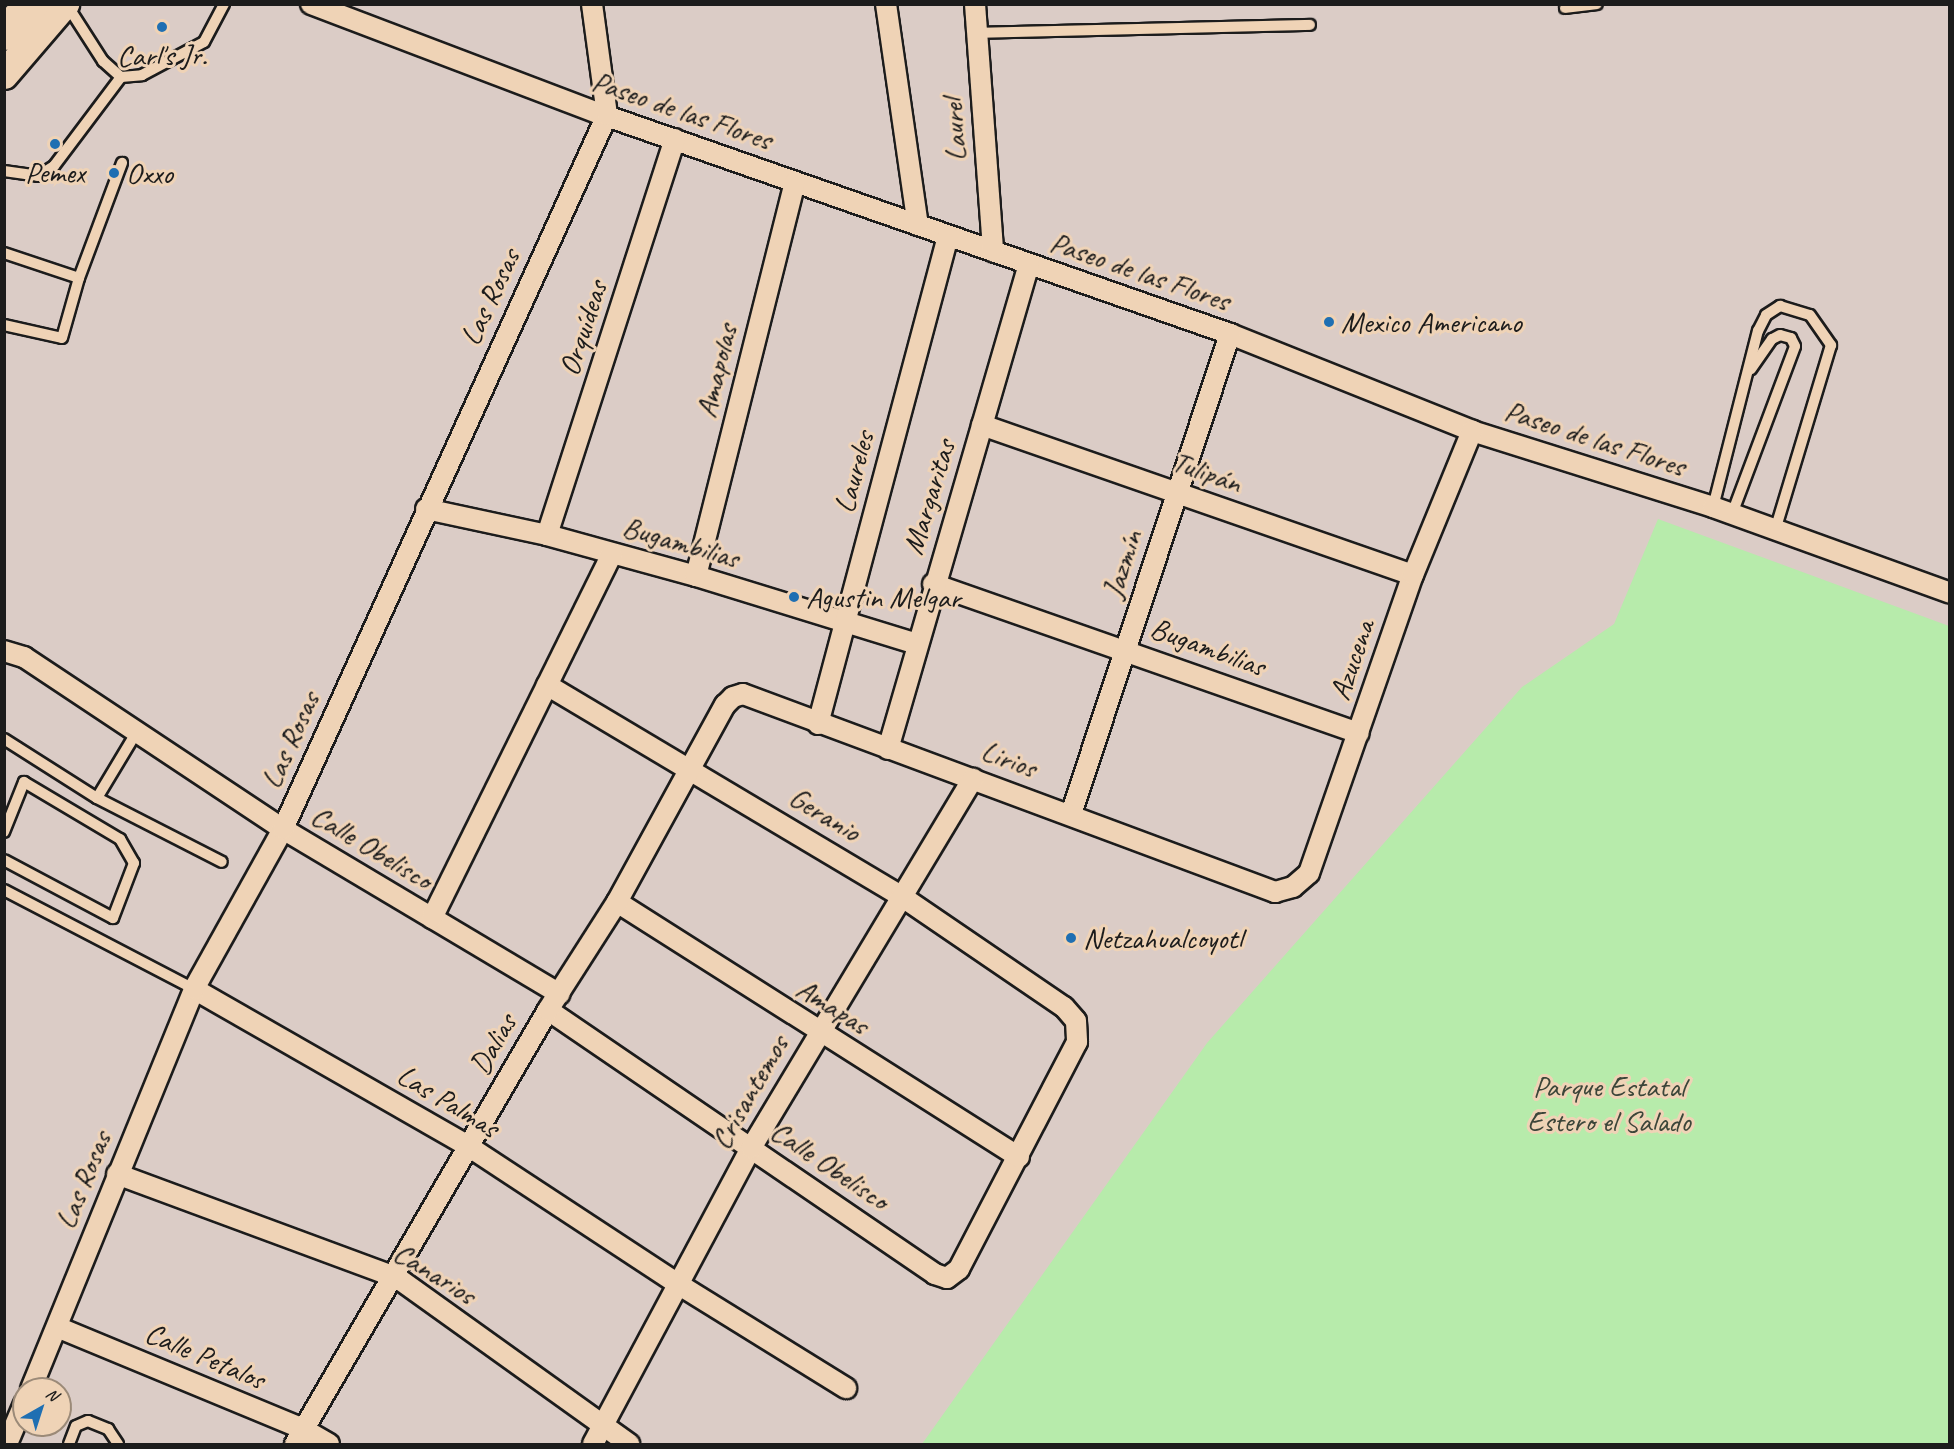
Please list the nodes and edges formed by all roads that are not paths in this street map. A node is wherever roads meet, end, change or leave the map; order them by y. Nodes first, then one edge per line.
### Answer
1 (31, 4) edge
2 (66, 4) edge
3 (224, 4) edge
4 (311, 4) edge
5 (592, 4) edge
6 (886, 4) edge
7 (975, 4) edge
8 (1597, 4) edge
9 (1565, 8) dead end
10 (1310, 25) dead end
11 (4, 33) edge
12 (977, 33) junction
13 (4, 75) edge
14 (121, 77) junction
15 (607, 115) junction
16 (675, 139) junction
17 (122, 163) dead end
18 (4, 171) edge
19 (795, 182) junction
20 (918, 225) junction
21 (948, 236) junction
22 (993, 251) junction
23 (4, 253) edge
24 (1029, 264) junction
25 (79, 278) junction
26 (4, 325) edge
27 (1230, 334) junction
28 (1746, 376) junction
29 (982, 425) junction
30 (1472, 431) junction
31 (1177, 493) junction
32 (426, 509) junction
33 (1722, 511) junction
34 (1775, 530) junction
35 (547, 535) junction
36 (612, 554) junction
37 (1413, 575) junction
38 (696, 576) junction
39 (933, 584) junction
40 (1950, 593) edge
41 (845, 622) junction
42 (917, 644) junction
43 (1126, 649) junction
44 (4, 651) edge
45 (547, 685) junction
46 (725, 705) joint
47 (818, 724) junction
48 (136, 733) junction
49 (1359, 733) junction
50 (4, 739) edge
51 (888, 749) junction
52 (691, 769) junction
53 (973, 778) junction
54 (97, 798) junction
55 (1071, 814) junction
56 (283, 829) junction
57 (4, 832) edge
58 (4, 860) edge
59 (222, 862) dead end
60 (4, 890) edge
61 (1275, 892) joint
62 (901, 896) junction
63 (617, 902) junction
64 (432, 918) junction
65 (194, 989) junction
66 (560, 994) junction
67 (548, 1010) junction
68 (818, 1032) junction
69 (468, 1146) junction
70 (751, 1148) junction
71 (1019, 1157) junction
72 (117, 1174) junction
73 (396, 1277) junction
74 (678, 1284) junction
75 (57, 1327) junction
76 (36, 1377) edge
77 (846, 1388) dead end
78 (603, 1426) junction
79 (299, 1437) edge
80 (69, 1444) edge
81 (118, 1444) edge
82 (329, 1444) edge
83 (593, 1444) edge
84 (629, 1444) edge

1 - 11 highway
2 - 13 main road
2 - 14 lane
3 - 14 lane
4 - 15 street, Paseo de las Flores
5 - 15 street
6 - 20 street
7 - 12 street, Laurel
8 - 9 lane
10 - 12 lane
12 - 22 street, Laurel
14 - 18 lane
15 - 16 street, Paseo de las Flores
15 - 32 street, Las Rosas
16 - 19 street, Paseo de las Flores
16 - 35 street, Orquídeas
17 - 25 lane
19 - 20 street, Paseo de las Flores
19 - 38 street, Amapolas
20 - 21 street, Paseo de las Flores
21 - 22 street, Paseo de las Flores
21 - 41 street, Laureles
22 - 24 street, Paseo de las Flores
23 - 25 lane
24 - 27 street, Paseo de las Flores
24 - 29 street, Margaritas
25 - 26 lane
27 - 30 street, Paseo de las Flores
27 - 31 street, Jazmín
28 - 33 lane
28 - 33 lane
28 - 34 lane
29 - 31 street, Tulipán
29 - 39 street, Margaritas
30 - 33 street, Paseo de las Flores
30 - 37 street, Azucena
31 - 37 street, Tulipán
31 - 43 street, Jazmín
32 - 35 street, Bugambilias
32 - 56 street, Las Rosas
33 - 34 street, Paseo de las Flores
34 - 40 street, Paseo de las Flores
35 - 36 street, Bugambilias
36 - 38 street, Bugambilias
36 - 45 street
37 - 49 street, Azucena
38 - 41 street, Bugambilias
39 - 42 street, Margaritas
39 - 43 street, Bugambilias
41 - 42 street, Bugambilias
41 - 47 street, Laureles
42 - 51 street, Margaritas
43 - 49 street, Bugambilias
43 - 55 street, Jazmín
44 - 48 street, Calle Obelisco
45 - 52 street, Geranio
45 - 64 street
46 - 47 street, Lirios
46 - 52 street, Dalias
47 - 51 street, Lirios
48 - 54 lane
48 - 56 street, Calle Obelisco
49 - 61 street, Azucena
50 - 54 lane
51 - 53 street, Lirios
52 - 62 street, Geranio
52 - 63 street, Dalias
53 - 55 street, Lirios
53 - 62 street, Crisantemos
54 - 59 lane
55 - 61 street, Lirios
56 - 64 street, Calle Obelisco
56 - 65 street, Las Rosas
57 - 58 lane
60 - 65 lane, Las Palmas
62 - 68 street, Crisantemos
62 - 71 street, Geranio
63 - 66 street, Dalias
63 - 68 street, Amapas
64 - 66 street, Calle Obelisco
65 - 69 street, Las Palmas
65 - 72 street, Las Rosas
66 - 67 street, Dalias
67 - 69 street, Dalias
67 - 70 street, Calle Obelisco
68 - 70 street, Crisantemos
68 - 71 street, Amapas
69 - 73 street, Dalias
69 - 74 street, Las Palmas
70 - 71 street, Calle Obelisco
70 - 74 street, Crisantemos
72 - 73 street, Canarios
72 - 75 street, Las Rosas
73 - 78 street, Canarios
73 - 79 street, Dalias
74 - 77 street, Las Palmas
74 - 78 street, Crisantemos
75 - 76 street, Las Rosas
75 - 79 street, Calle Petalos
78 - 83 street, Crisantemos
78 - 84 street, Canarios
79 - 82 street, Calle Petalos
80 - 81 lane

